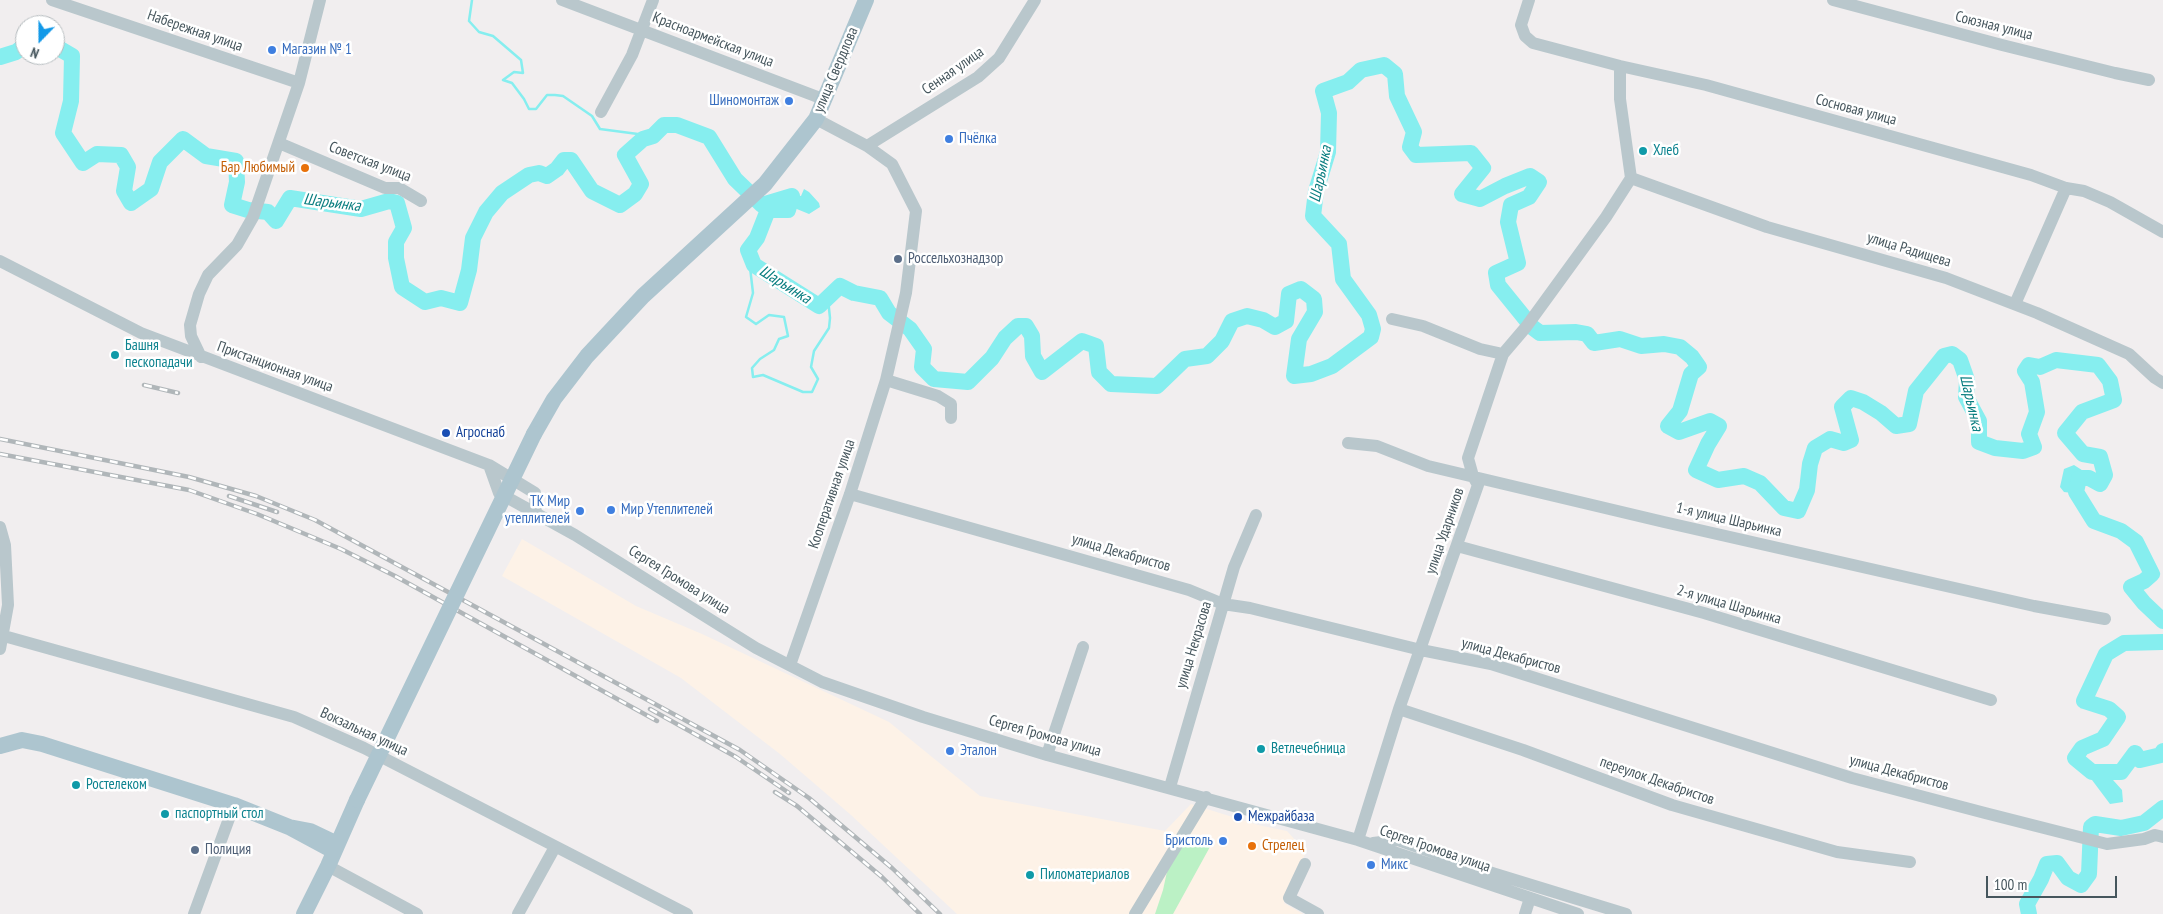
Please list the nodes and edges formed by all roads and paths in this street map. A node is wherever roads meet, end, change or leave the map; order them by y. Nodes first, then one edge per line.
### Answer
1 (52, 0) edge
2 (320, 0) edge
3 (562, 0) edge
4 (653, 0) edge
5 (1035, 0) edge
6 (1528, 0) edge
7 (1832, 0) edge
8 (861, 2) edge
9 (641, 30) junction
10 (1620, 66) junction
11 (2149, 80) dead end
12 (299, 83) junction
13 (823, 99) junction
14 (601, 112) dead end
15 (816, 120) junction
16 (279, 143) junction
17 (868, 146) junction
18 (1631, 178) junction
19 (2066, 188) junction
20 (421, 201) dead end
21 (2163, 232) edge
22 (0, 261) edge
23 (2015, 304) junction
24 (1392, 319) dead end
25 (191, 336) junction
26 (182, 349) junction
27 (1503, 354) junction
28 (201, 357) junction
29 (886, 380) junction
30 (2163, 383) edge
31 (951, 418) dead end
32 (1348, 443) dead end
33 (489, 465) junction
34 (1473, 476) junction
35 (850, 494) junction
36 (536, 514) junction
37 (1256, 515) dead end
38 (0, 527) edge
39 (1457, 546) junction
40 (1223, 604) junction
41 (2105, 619) dead end
42 (4, 636) junction
43 (1083, 648) dead end
44 (0, 649) edge
45 (1421, 650) junction
46 (790, 666) junction
47 (1991, 700) dead end
48 (1399, 709) junction
49 (0, 746) edge
50 (1047, 755) junction
51 (1170, 787) junction
52 (1206, 797) junction
53 (234, 805) junction
54 (349, 818) junction
55 (2160, 833) edge
56 (309, 835) junction
57 (1363, 841) junction
58 (555, 847) junction
59 (336, 848) junction
60 (1910, 862) dead end
61 (1305, 864) dead end
62 (328, 866) junction
63 (1530, 898) junction
64 (194, 914) edge
65 (304, 914) edge
66 (417, 914) edge
67 (518, 914) edge
68 (687, 914) edge
69 (1135, 914) edge
70 (1318, 914) edge
71 (1525, 914) edge
72 (1578, 914) edge
73 (1626, 914) edge

1 - 12 street, Набережная улица
2 - 12 street
3 - 9 street, Красноармейская улица
4 - 9 street
5 - 17 street, Сенная улица
6 - 10 street, Сосновая улица
7 - 11 street, Союзная улица
8 - 13 main road, улица Свердлова
9 - 13 street, Красноармейская улица
9 - 14 street
10 - 18 street
10 - 19 street, Сосновая улица
12 - 16 street
13 - 15 main road, улица Свердлова
15 - 17 street
15 - 54 main road, улица Свердлова, bridge
16 - 20 street, Советская улица
16 - 25 street
17 - 29 street, Кооперативная улица
18 - 23 street, улица Радищева
18 - 27 street, улица Ударников
19 - 21 street, Сосновая улица
19 - 23 street
22 - 26 street, Пристанционная улица
23 - 30 street, улица Радищева
24 - 27 street
25 - 26 street
25 - 28 street
26 - 28 street, Пристанционная улица
27 - 34 street, улица Ударников
28 - 33 street, Пристанционная улица
29 - 31 street
29 - 35 street, Кооперативная улица
32 - 34 street, 1-я улица Шарьинка
33 - 36 street, Сергея Громова улица
33 - 36 street, Пристанционная улица
34 - 39 street, улица Ударников
34 - 41 street, 1-я улица Шарьинка
35 - 40 street, улица Декабристов
35 - 46 street, Кооперативная улица
36 - 46 street, Сергея Громова улица
37 - 40 street, улица Некрасова
38 - 42 street
39 - 45 street, улица Ударников
39 - 47 street, 2-я улица Шарьинка
40 - 45 street, улица Декабристов
40 - 51 street, улица Некрасова
42 - 44 street
42 - 58 street, Вокзальная улица
43 - 50 street
45 - 48 street, улица Ударников
45 - 55 street, улица Декабристов
46 - 50 street, Сергея Громова улица
48 - 57 street, улица Ударников
48 - 60 street, переулок Декабристов
49 - 53 main road
50 - 51 street, Сергея Громова улица
51 - 52 street, Сергея Громова улица
52 - 57 street, Сергея Громова улица
52 - 69 street
53 - 56 main road
53 - 64 street
54 - 56 main road
54 - 59 main road, улица Свердлова
56 - 59 main road
56 - 62 main road
57 - 63 street, Сергея Громова улица
57 - 73 street
58 - 67 street
58 - 68 street, Вокзальная улица
59 - 62 main road, улица Свердлова
61 - 70 street
62 - 65 main road, улица Свердлова
62 - 66 street
63 - 71 street
63 - 72 street, Сергея Громова улица

